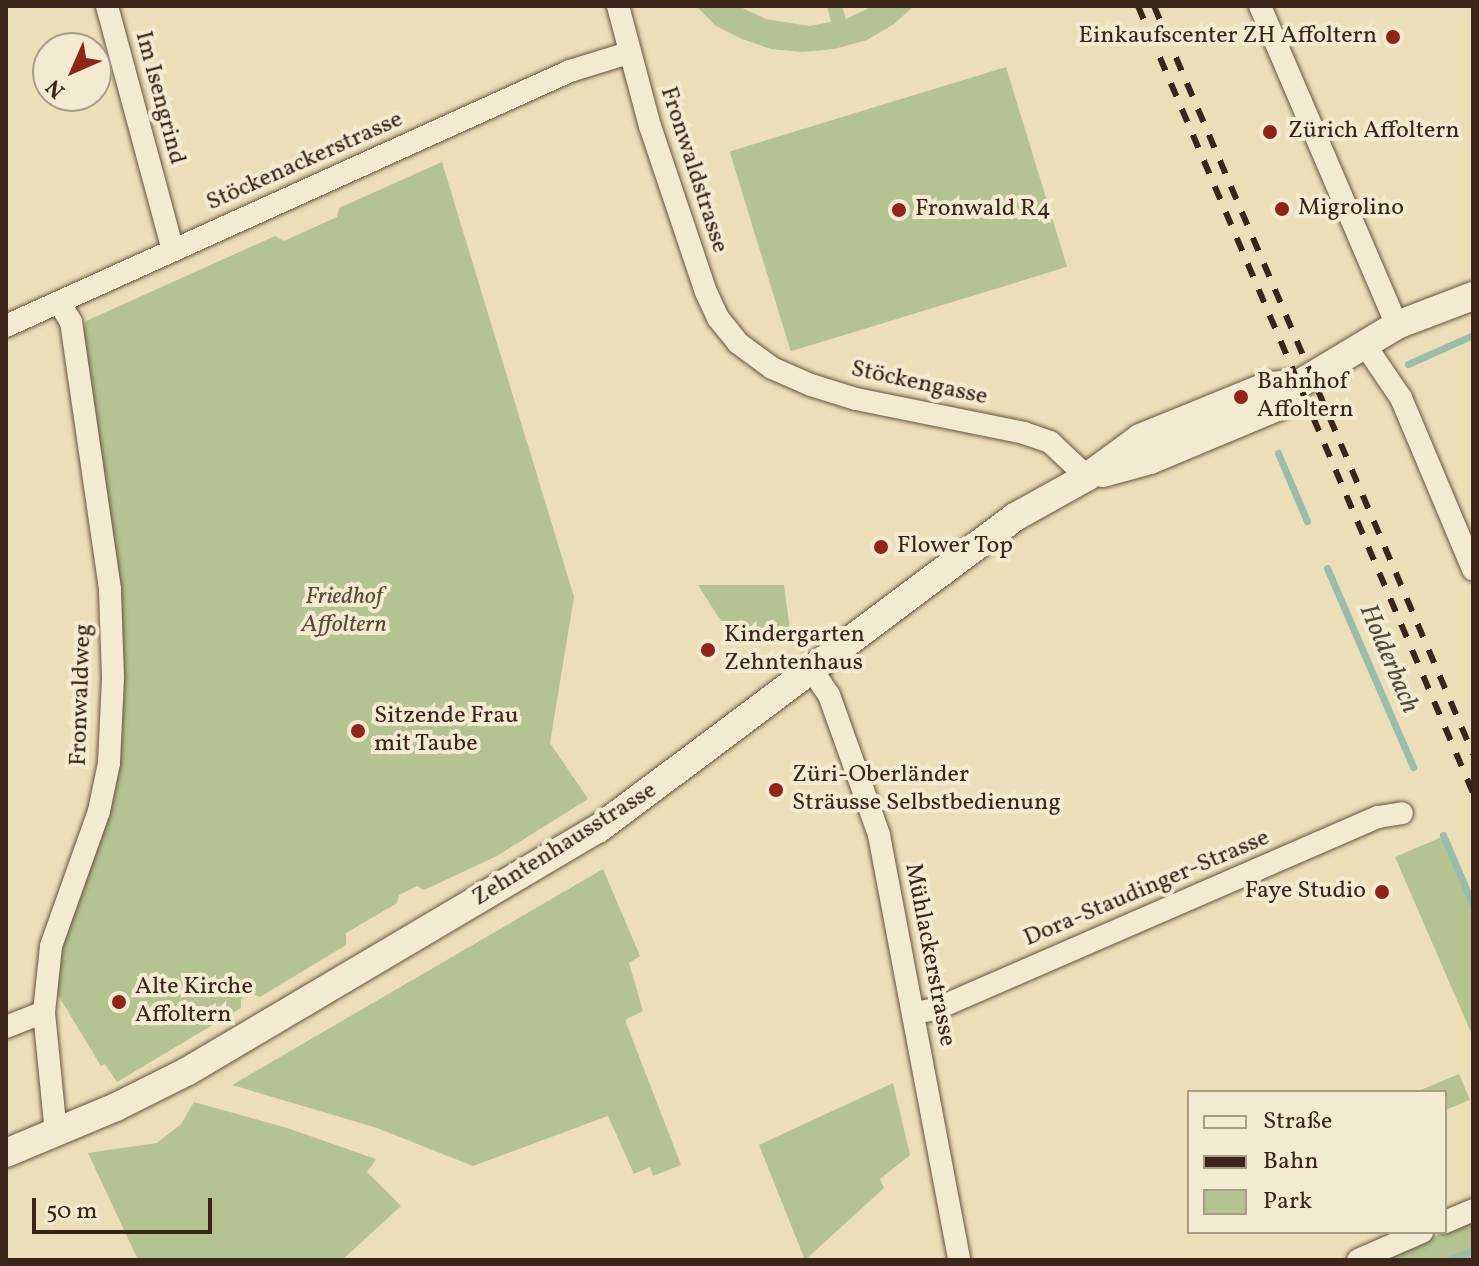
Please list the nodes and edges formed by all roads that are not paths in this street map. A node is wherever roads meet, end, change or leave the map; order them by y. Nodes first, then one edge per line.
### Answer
1 (107, 6) edge
2 (618, 6) edge
3 (1260, 6) edge
4 (628, 53) junction
5 (173, 250) junction
6 (1473, 296) edge
7 (59, 302) junction
8 (1397, 325) junction
9 (6, 326) edge
10 (738, 343) joint
11 (1365, 345) junction
12 (1087, 477) junction
13 (1473, 569) edge
14 (812, 670) junction
15 (1402, 813) dead end
16 (44, 1012) junction
17 (914, 1013) junction
18 (6, 1027) edge
19 (56, 1133) junction
20 (6, 1153) edge
21 (1473, 1210) edge
22 (1447, 1221) edge
23 (1417, 1234) edge
24 (959, 1260) edge
25 (1358, 1260) edge

1 - 5 street, Im Isengrind
2 - 4 street, Fronwaldstrasse
3 - 8 street
4 - 5 street, Stöckenackerstrasse
4 - 10 street, Fronwaldstrasse
5 - 7 street, Stöckenackerstrasse
6 - 8 street, Zehntenhausstrasse
7 - 9 street, Stöckenackerstrasse
7 - 16 street, Fronwaldweg
8 - 11 street, Zehntenhausstrasse
10 - 12 street, Stöckengasse
11 - 12 street, Zehntenhausstrasse
11 - 13 street
12 - 14 street, Zehntenhausstrasse
14 - 17 street, Mühlackerstrasse
14 - 19 street, Zehntenhausstrasse
15 - 17 street, Dora-Staudinger-Strasse
16 - 18 street
16 - 19 street, Fronwaldweg
17 - 24 street, Mühlackerstrasse
19 - 20 street, Zehntenhausstrasse
21 - 22 street
23 - 25 street

